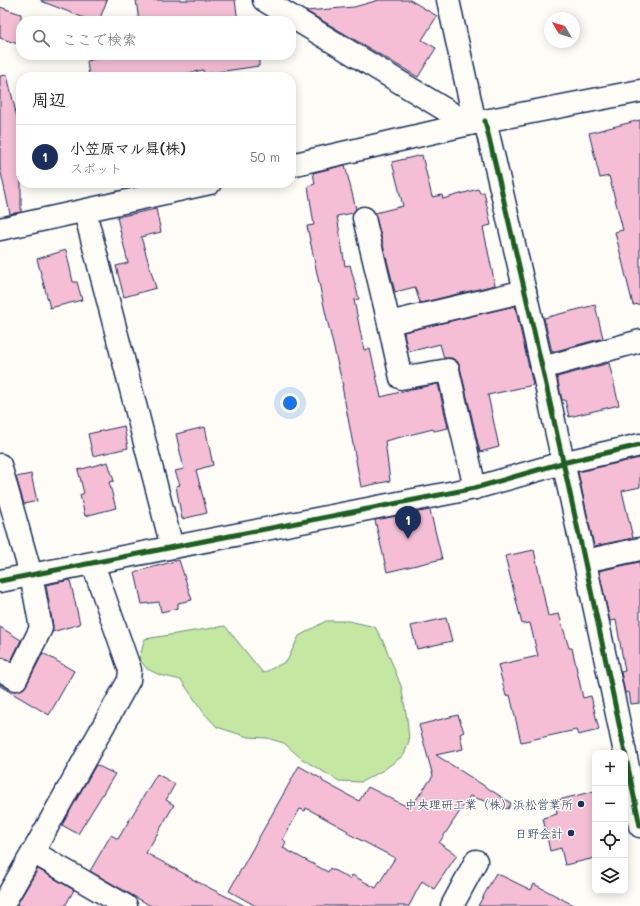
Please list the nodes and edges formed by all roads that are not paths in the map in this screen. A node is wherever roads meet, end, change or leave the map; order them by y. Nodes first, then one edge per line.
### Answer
1 (264, 0) edge
2 (448, 0) edge
3 (292, 16) edge
4 (296, 19) edge
5 (640, 91) edge
6 (476, 123) junction
7 (296, 164) edge
8 (188, 188) edge
9 (85, 212) junction
10 (364, 218) dead end
11 (0, 229) edge
12 (525, 292) junction
13 (390, 323) junction
14 (640, 341) edge
15 (542, 368) junction
16 (640, 445) edge
17 (562, 463) junction
18 (0, 465) edge
19 (475, 488) junction
20 (172, 547) junction
21 (640, 549) edge
22 (585, 561) junction
23 (93, 564) junction
24 (31, 575) junction
25 (0, 581) edge
26 (0, 670) edge
27 (640, 826) edge
28 (33, 852) junction
29 (476, 861) dead end
30 (2, 906) edge
31 (126, 906) edge
32 (452, 906) edge

1 - 3 street
2 - 6 street
4 - 6 street
5 - 6 street
6 - 7 street
6 - 12 street
8 - 9 street
9 - 11 street
9 - 20 street
10 - 13 street
12 - 13 street
12 - 15 street
13 - 19 street
14 - 15 street
15 - 17 street
16 - 17 street
17 - 19 street
17 - 22 street
18 - 24 street
19 - 20 street
20 - 23 street
21 - 22 street
22 - 27 street
23 - 24 street
23 - 28 street
24 - 25 street
24 - 26 street
28 - 30 street
28 - 31 street
29 - 32 street

